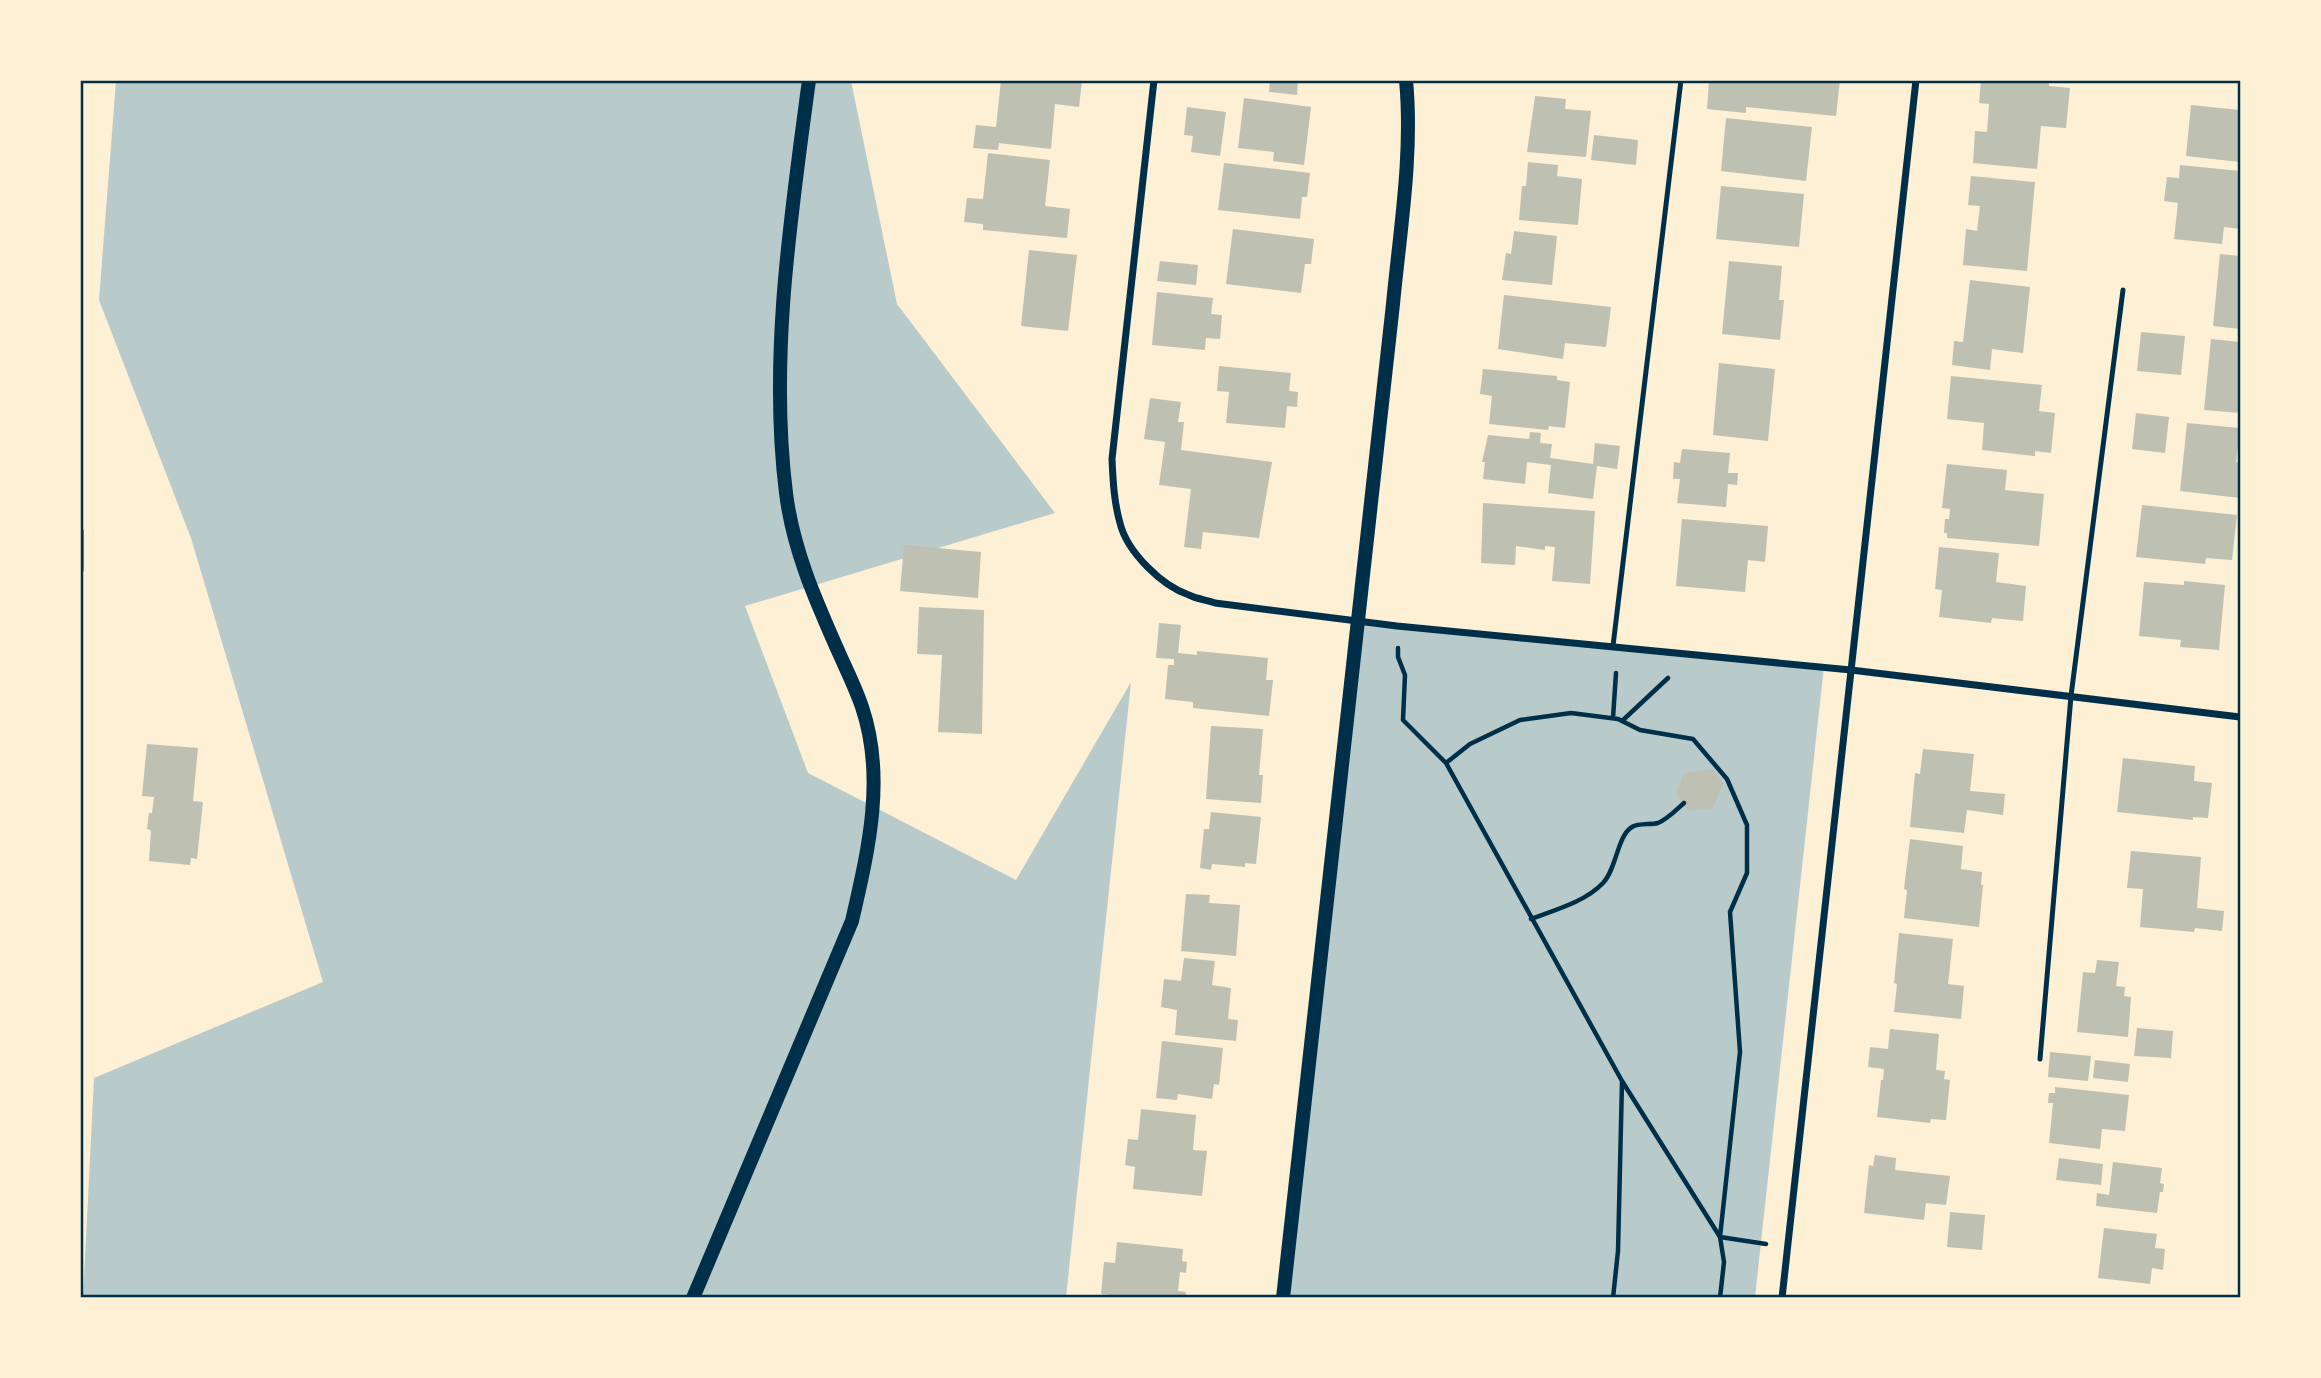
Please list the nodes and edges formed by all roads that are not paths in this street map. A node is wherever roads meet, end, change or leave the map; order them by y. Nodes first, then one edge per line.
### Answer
1 (809, 80) edge
2 (1154, 80) edge
3 (1406, 80) edge
4 (1681, 80) edge
5 (1916, 80) edge
6 (2123, 290) dead end
7 (80, 531) edge
8 (82, 547) edge
9 (80, 570) edge
10 (1357, 621) junction
11 (1614, 646) junction
12 (1851, 670) junction
13 (2071, 696) junction
14 (2241, 717) edge
15 (2040, 1059) dead end
16 (693, 1297) edge
17 (1283, 1297) edge
18 (1782, 1297) edge

1 - 16 main road
2 - 10 street
3 - 10 main road
4 - 11 lane
5 - 12 street
6 - 13 lane
7 - 8 street
8 - 9 street
10 - 11 street
10 - 17 main road
11 - 12 street
12 - 13 street
12 - 18 street
13 - 14 street
13 - 15 lane

